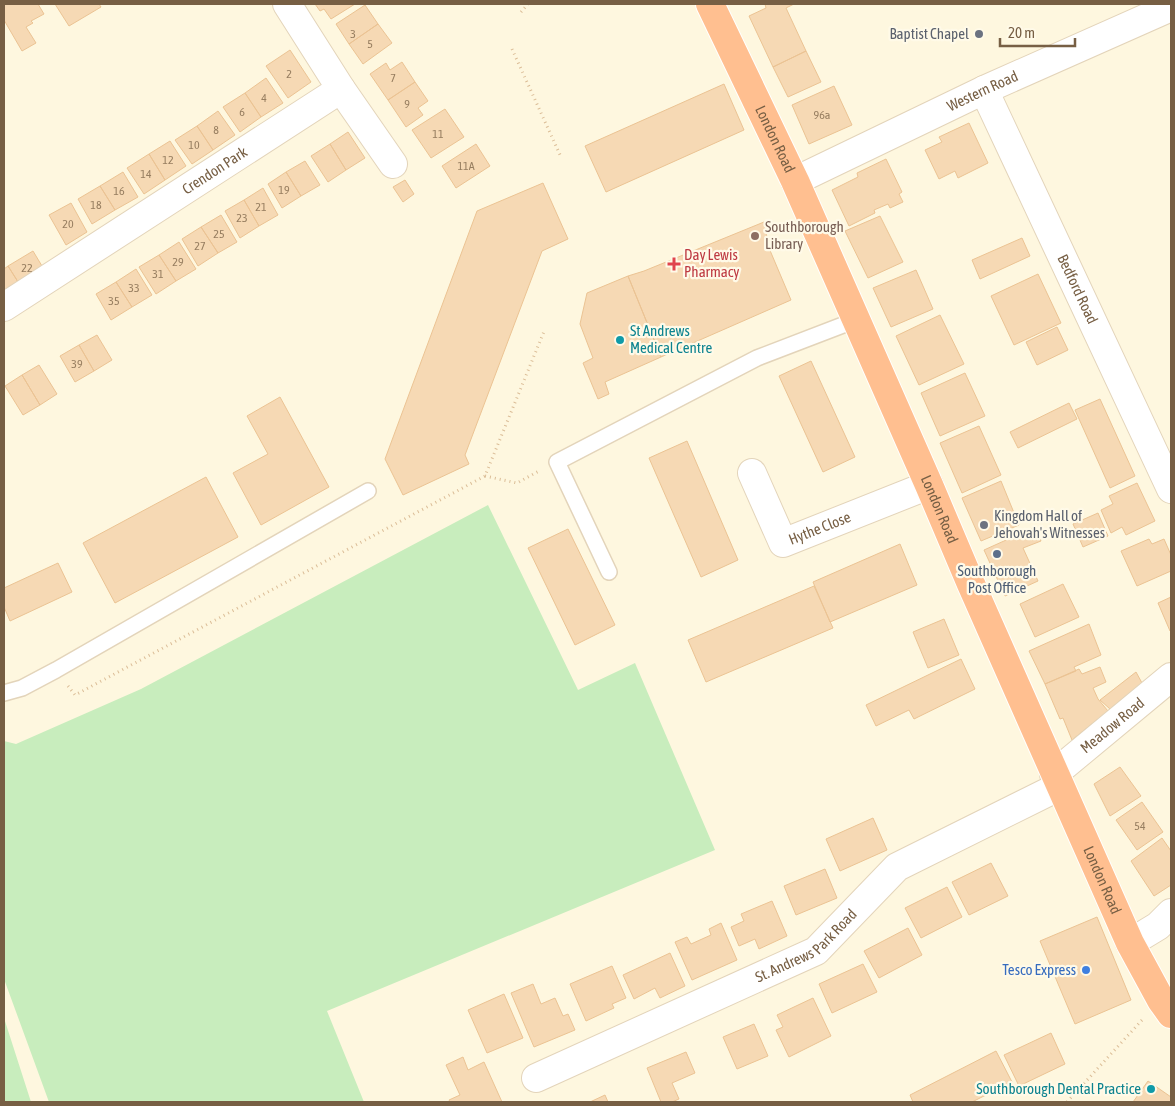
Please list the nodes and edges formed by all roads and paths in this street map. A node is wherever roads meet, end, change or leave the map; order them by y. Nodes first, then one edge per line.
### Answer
1 (287, 4) edge
2 (528, 4) edge
3 (717, 6) edge
4 (1169, 8) edge
5 (521, 12) dead end
6 (512, 49) dead end
7 (341, 89) junction
8 (984, 90) junction
9 (560, 157) dead end
10 (393, 164) dead end
11 (795, 181) junction
12 (4, 307) edge
13 (856, 320) junction
14 (545, 329) dead end
15 (752, 473) dead end
16 (485, 476) junction
17 (517, 483) dead end
18 (929, 484) junction
19 (1171, 489) edge
20 (368, 492) dead end
21 (609, 572) dead end
22 (56, 670) junction
23 (1171, 677) edge
24 (4, 693) edge
25 (1057, 780) junction
26 (1171, 913) edge
27 (1130, 943) junction
28 (1166, 1007) edge
29 (536, 1078) dead end
30 (1067, 1102) edge

1 - 7 street
2 - 5 path
3 - 11 highway, London Road
4 - 8 street, Western Road
6 - 9 path
7 - 10 street
7 - 12 street, Crendon Park
8 - 11 street, Western Road
8 - 19 street, Bedford Road
11 - 13 highway, London Road
13 - 18 highway, London Road
13 - 21 lane
14 - 16 path
15 - 18 street, Hythe Close
16 - 17 path
16 - 22 path
18 - 25 highway, London Road
20 - 22 lane
22 - 24 lane
23 - 25 street, Meadow Road
25 - 27 highway, London Road
25 - 29 street, St. Andrews Park Road
26 - 27 street
27 - 28 highway, London Road
28 - 30 path

